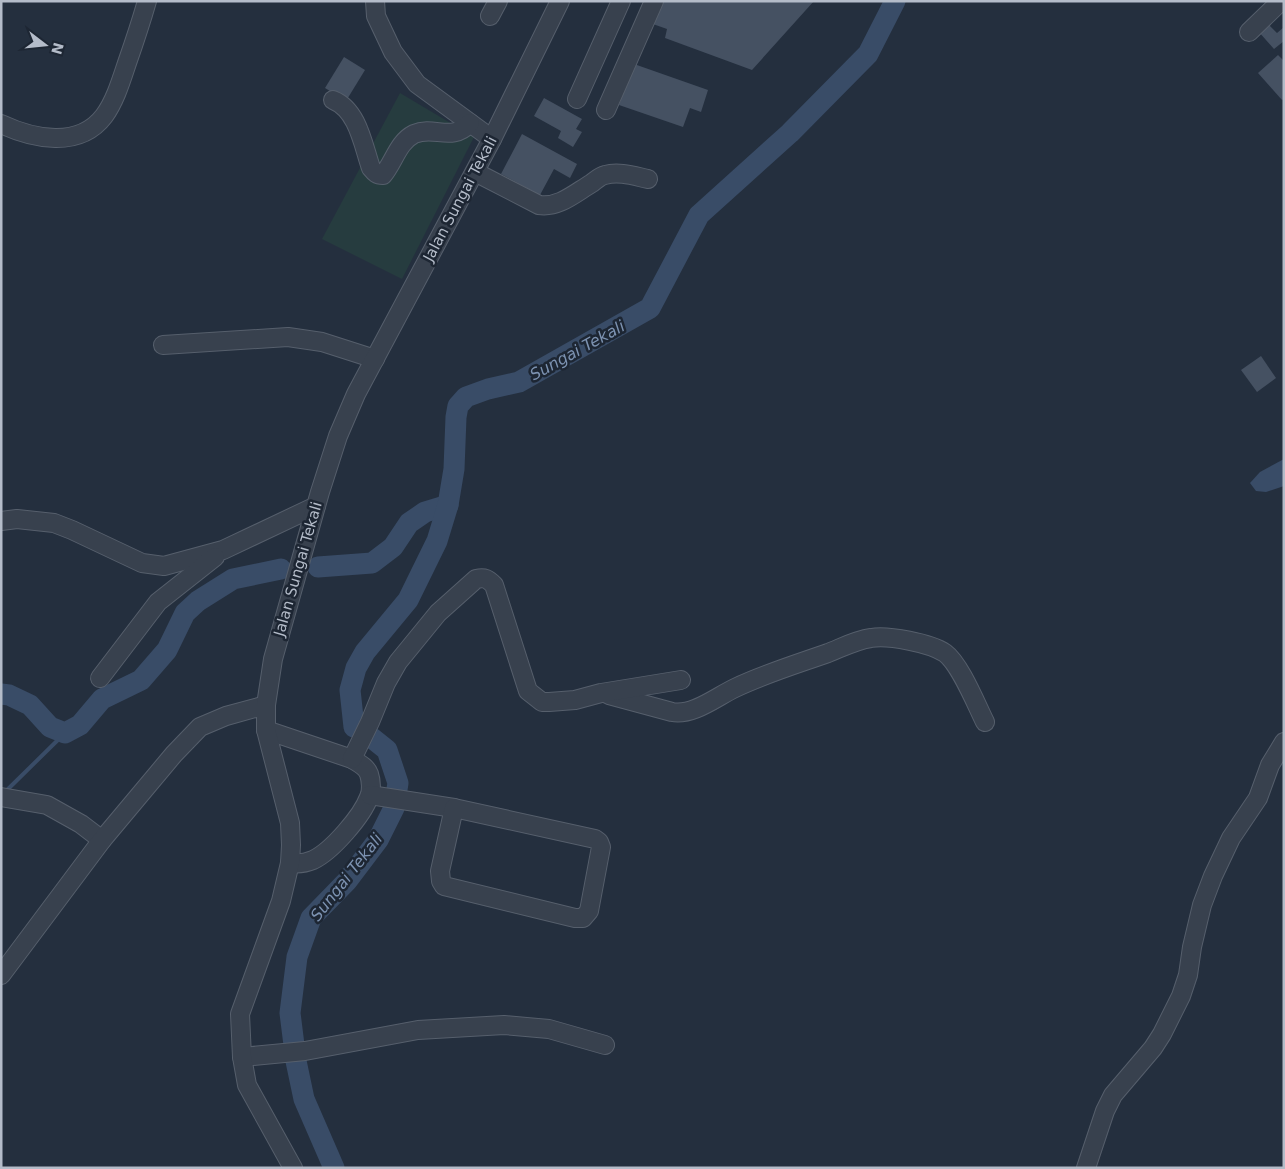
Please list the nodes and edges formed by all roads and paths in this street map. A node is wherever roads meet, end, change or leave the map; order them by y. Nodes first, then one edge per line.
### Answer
1 (147, 1) edge
2 (375, 1) edge
3 (560, 1) edge
4 (621, 1) edge
5 (654, 1) edge
6 (1281, 1) edge
7 (1249, 32) dead end
8 (577, 99) dead end
9 (333, 100) dead end
10 (606, 110) dead end
11 (470, 123) junction
12 (1, 124) edge
13 (492, 139) junction
14 (475, 172) junction
15 (648, 179) dead end
16 (163, 345) dead end
17 (375, 359) junction
18 (316, 506) junction
19 (1, 521) edge
20 (223, 550) junction
21 (100, 678) dead end
22 (682, 680) dead end
23 (601, 693) junction
24 (266, 705) junction
25 (985, 722) dead end
26 (266, 730) junction
27 (1284, 742) edge
28 (352, 759) junction
29 (377, 796) junction
30 (1, 797) edge
31 (454, 808) junction
32 (102, 840) junction
33 (290, 863) junction
34 (1, 975) edge
35 (605, 1045) dead end
36 (242, 1057) junction
37 (293, 1168) edge
38 (1086, 1168) edge

1 - 12 street
2 - 11 street
3 - 13 street, Jalan Sungai Tekali
4 - 8 street
5 - 10 street
6 - 7 street
9 - 11 street
11 - 13 street
13 - 14 street, Jalan Sungai Tekali
14 - 15 street
14 - 17 street, Jalan Sungai Tekali
16 - 17 street
17 - 18 street, Jalan Sungai Tekali
18 - 20 street
18 - 24 street, Jalan Sungai Tekali
19 - 20 street
20 - 21 street
22 - 23 street
23 - 25 street
23 - 28 street
24 - 26 street, Jalan Sungai Tekali
24 - 32 street
26 - 28 street
26 - 33 street, Jalan Sungai Tekali
27 - 38 street
28 - 29 street
29 - 31 street
29 - 33 street
30 - 32 street
31 - 31 street
32 - 34 street
33 - 36 street, Jalan Sungai Tekali
35 - 36 street
36 - 37 street, Jalan Sungai Tekali

